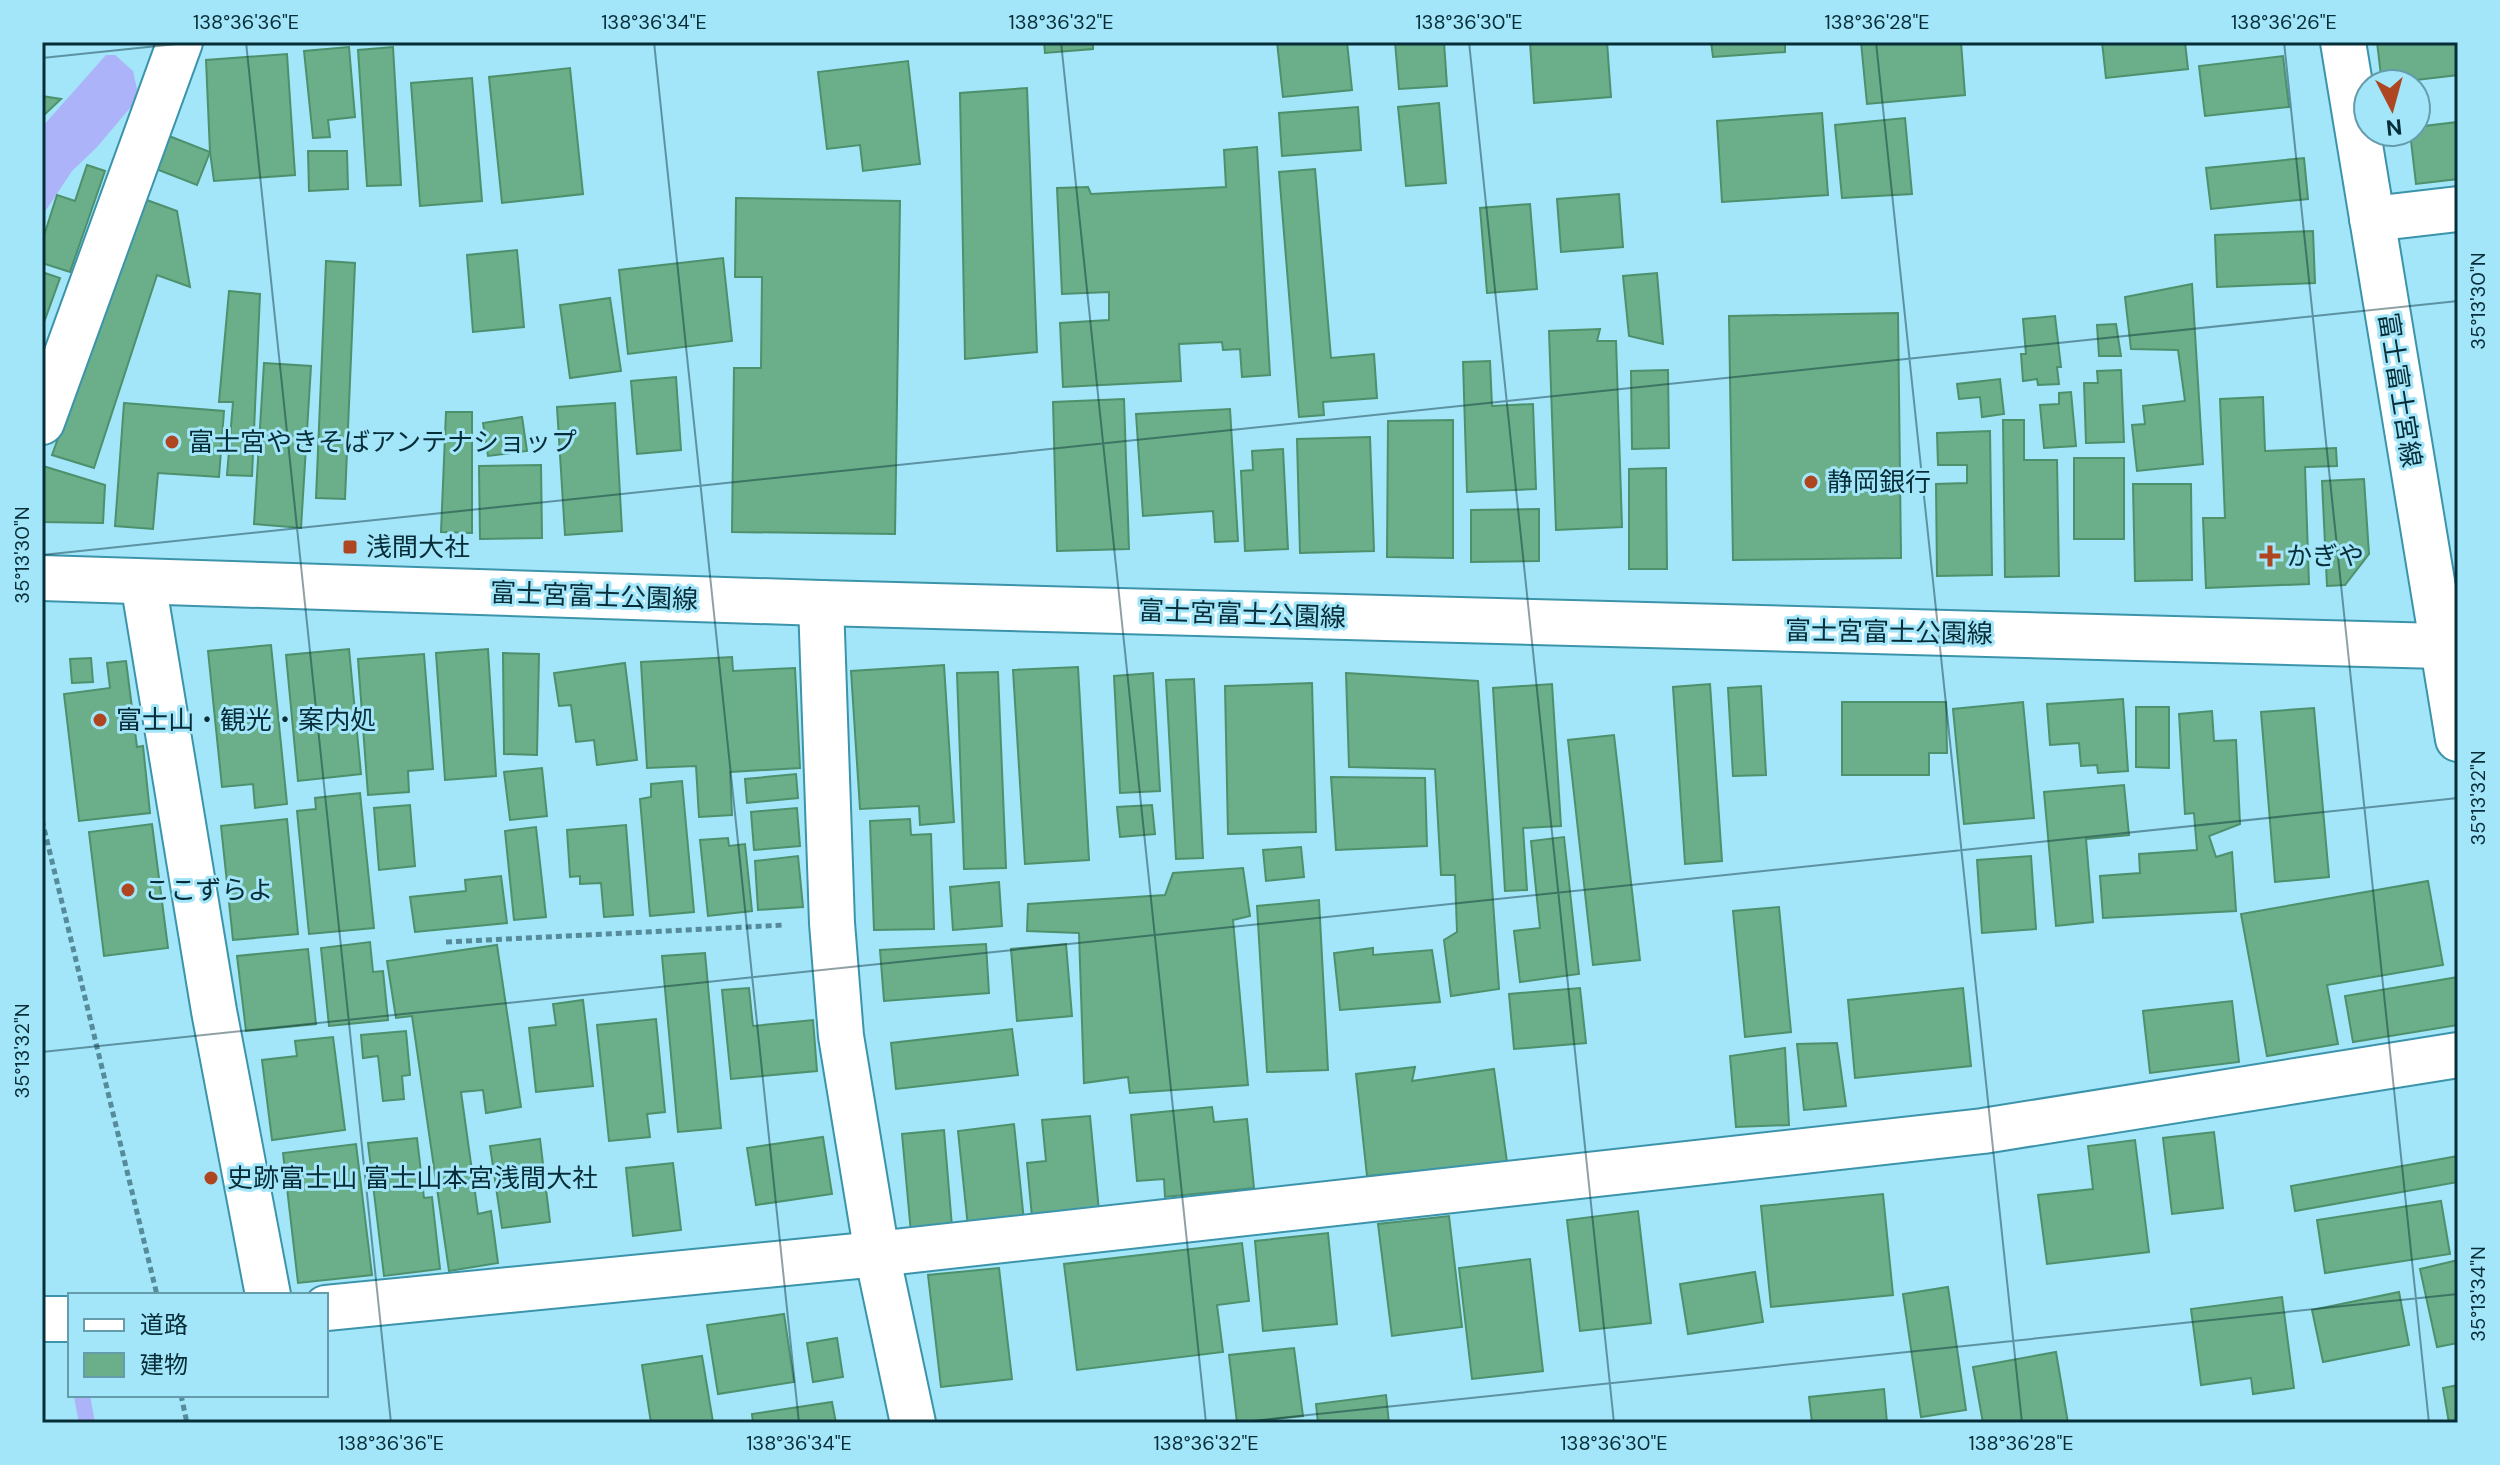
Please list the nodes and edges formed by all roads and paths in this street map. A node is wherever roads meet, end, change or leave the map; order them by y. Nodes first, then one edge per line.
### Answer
1 (180, 42) edge
2 (2343, 42) edge
3 (2458, 209) edge
4 (2372, 219) junction
5 (42, 422) edge
6 (42, 578) edge
7 (143, 582) junction
8 (821, 603) junction
9 (2450, 646) edge
10 (2458, 739) edge
11 (42, 820) edge
12 (832, 923) junction
13 (446, 942) dead end
14 (2458, 1055) edge
15 (877, 1254) junction
16 (157, 1293) edge
17 (268, 1293) edge
18 (328, 1308) edge
19 (42, 1319) edge
20 (68, 1319) edge
21 (181, 1397) edge
22 (187, 1423) edge
23 (913, 1423) edge

1 - 5 street
2 - 4 street, 富士富士宮線
3 - 4 street
4 - 9 street, 富士富士宮線
6 - 7 street, 富士宮富士公園線
7 - 8 street, 富士宮富士公園線
7 - 17 street
8 - 9 street, 富士宮富士公園線
8 - 12 street
9 - 10 street, 富士富士宮線
11 - 16 path
12 - 13 path
12 - 15 street
14 - 15 street
15 - 18 street
15 - 23 street
19 - 20 street
21 - 22 path

